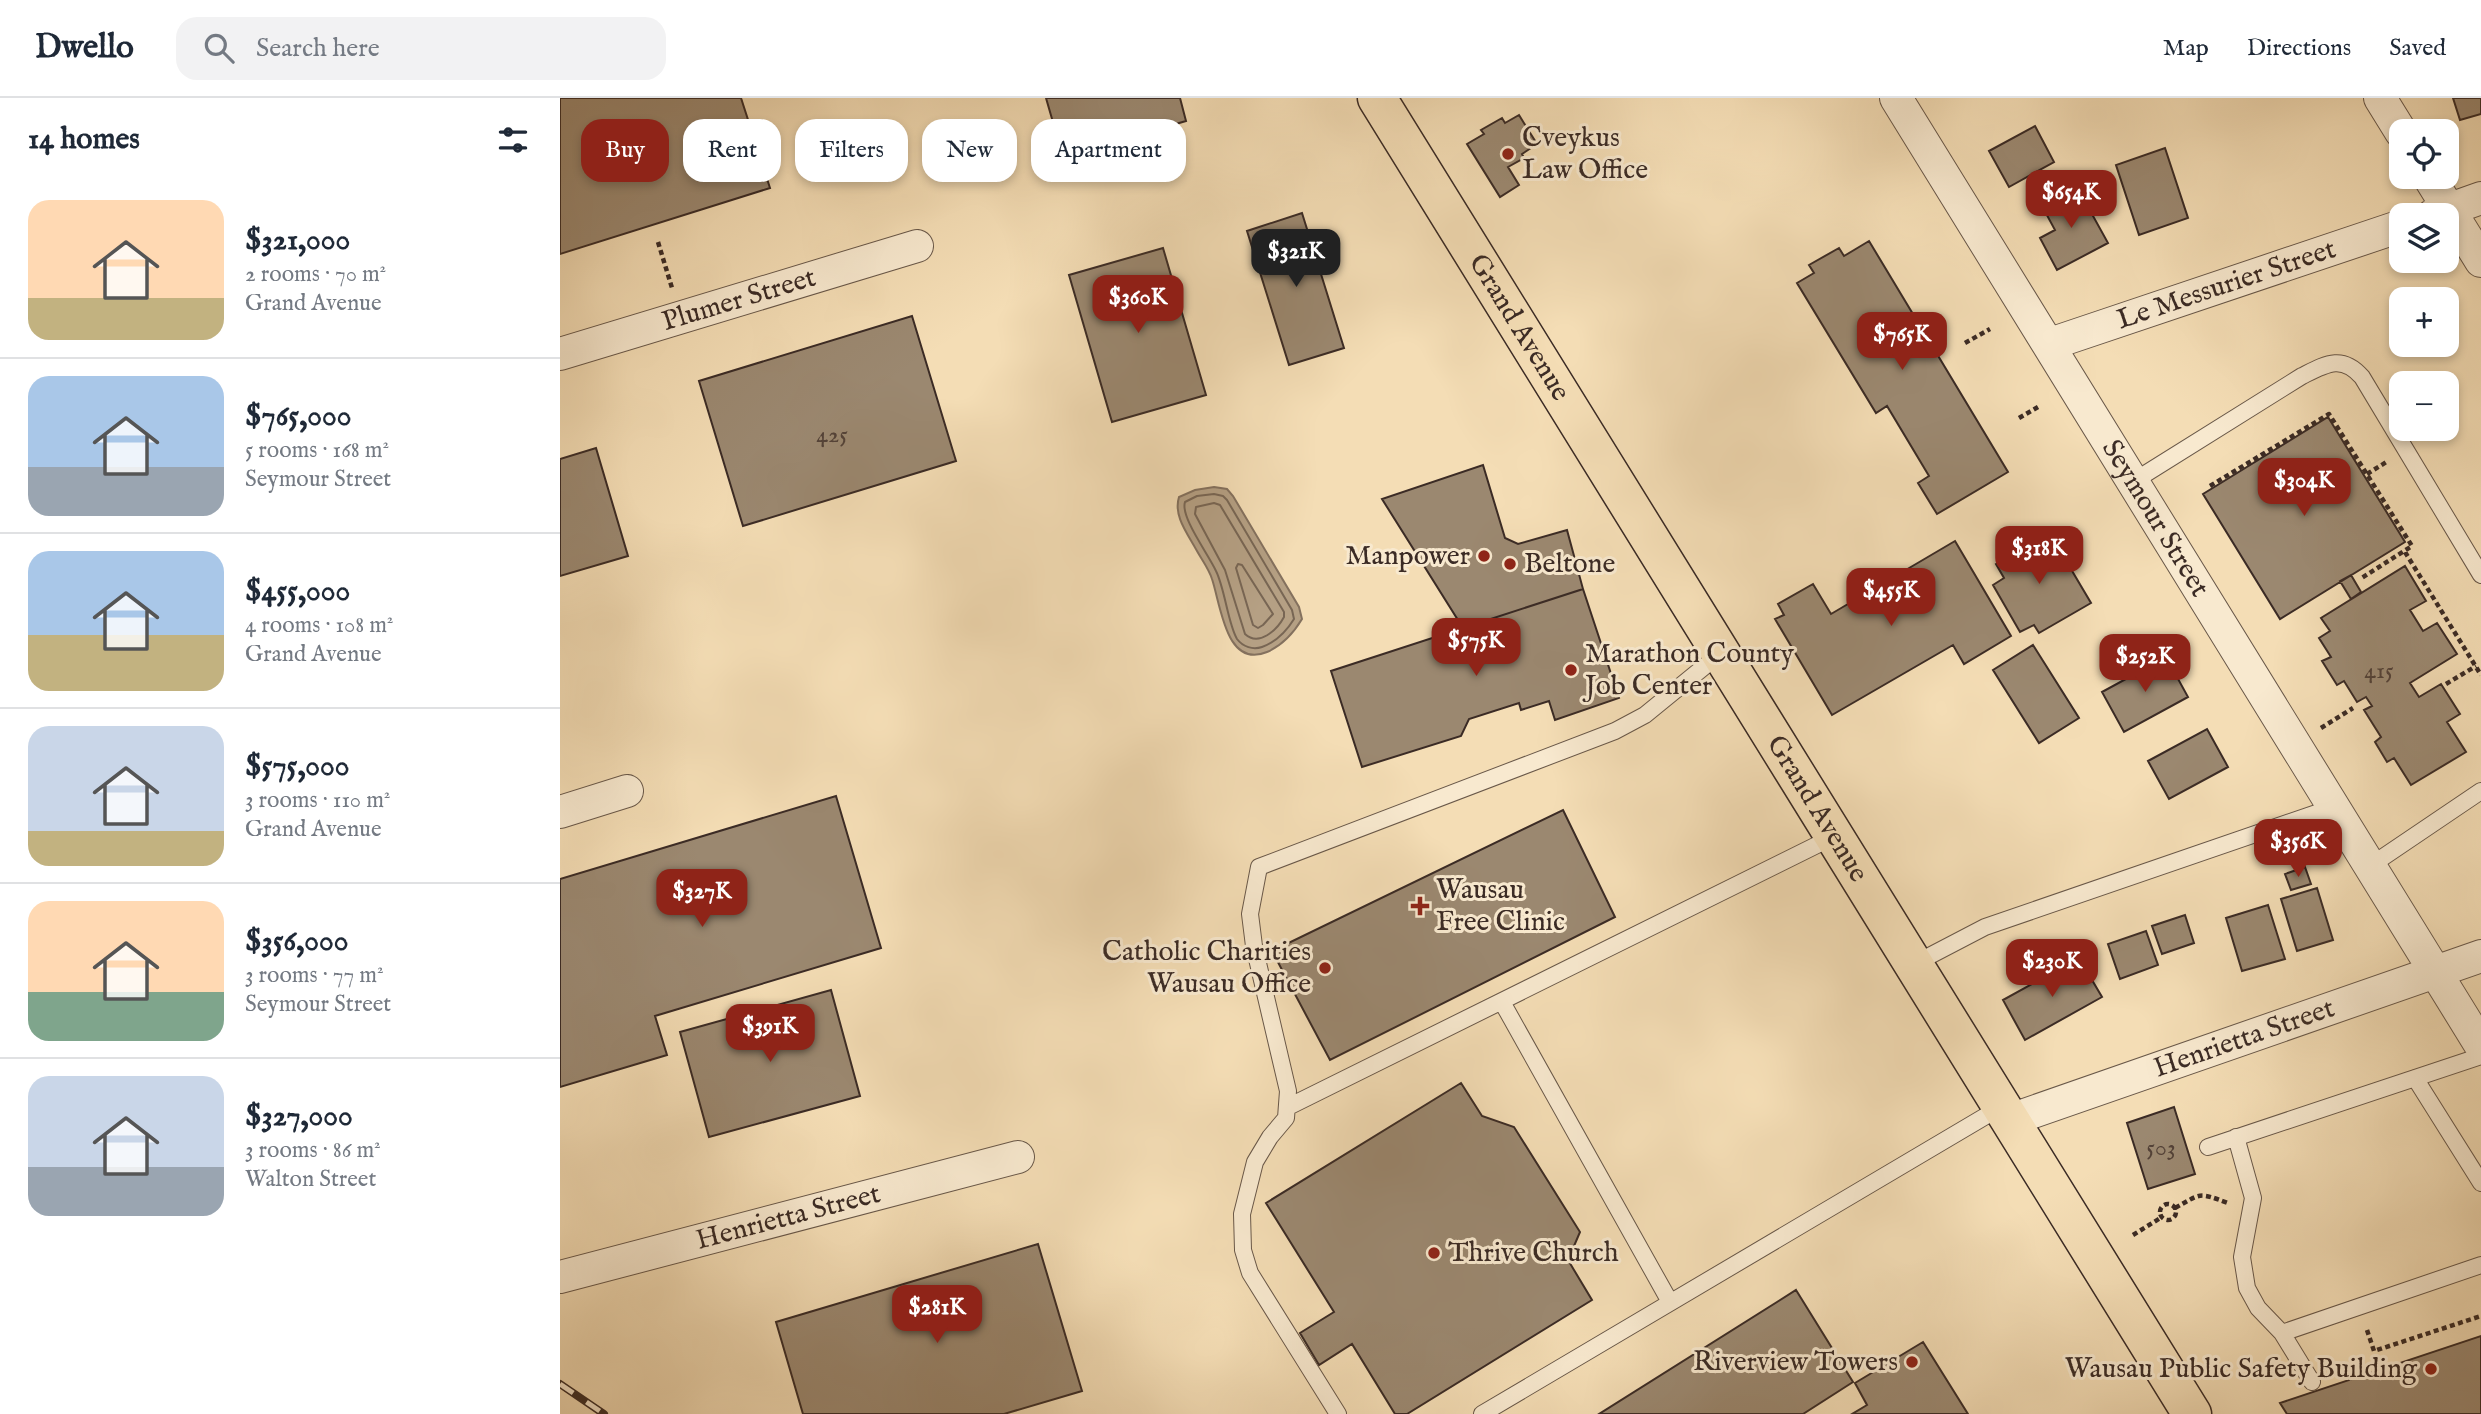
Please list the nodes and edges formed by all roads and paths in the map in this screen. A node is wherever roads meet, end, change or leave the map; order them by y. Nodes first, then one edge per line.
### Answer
1 (1896, 98) edge
2 (2380, 98) edge
3 (1383, 99) edge
4 (2393, 119) edge
5 (2481, 198) edge
6 (2459, 206) edge
7 (2389, 230) edge
8 (2459, 234) edge
9 (658, 242) dead end
10 (917, 246) dead end
11 (2481, 261) edge
12 (673, 292) dead end
13 (1990, 329) dead end
14 (1965, 343) dead end
15 (2050, 344) junction
16 (560, 354) edge
17 (2038, 407) dead end
18 (2020, 418) dead end
19 (2383, 464) dead end
20 (2367, 474) junction
21 (2134, 481) junction
22 (2210, 486) dead end
23 (2405, 552) junction
24 (2481, 575) edge
25 (2360, 579) dead end
26 (1721, 652) junction
27 (2476, 666) junction
28 (2481, 675) edge
29 (2446, 684) dead end
30 (2353, 708) dead end
31 (2314, 732) dead end
32 (626, 791) dead end
33 (2481, 791) edge
34 (2334, 807) junction
35 (560, 812) edge
36 (1835, 836) junction
37 (2370, 866) junction
38 (2481, 956) edge
39 (1914, 964) junction
40 (2434, 972) junction
41 (1502, 1002) junction
42 (2481, 1046) edge
43 (2481, 1056) edge
44 (2415, 1078) junction
45 (1289, 1107) junction
46 (2006, 1114) junction
47 (2236, 1138) junction
48 (2208, 1147) dead end
49 (1018, 1157) dead end
50 (2481, 1183) edge
51 (2232, 1204) dead end
52 (2175, 1208) junction
53 (2162, 1217) junction
54 (2133, 1235) dead end
55 (2481, 1265) edge
56 (560, 1277) edge
57 (1670, 1303) junction
58 (2481, 1316) edge
59 (2365, 1324) dead end
60 (2282, 1333) junction
61 (2312, 1382) dead end
62 (1338, 1414) edge
63 (1482, 1414) edge
64 (2192, 1414) edge

1 - 15 street, Seymour Street
2 - 4 street
3 - 26 main road, Grand Avenue
5 - 6 street
7 - 15 street, Le Messurier Street
8 - 11 street
9 - 12 path
10 - 16 street, Plumer Street
13 - 14 path
15 - 21 street, Seymour Street
17 - 18 path
19 - 20 path
20 - 22 path
20 - 23 path
21 - 24 lane
21 - 34 street, Seymour Street
23 - 25 path
23 - 27 path
26 - 36 main road, Grand Avenue
26 - 45 lane
27 - 28 path
27 - 29 path
30 - 31 path
32 - 35 street
33 - 37 lane
34 - 37 street, Seymour Street
34 - 39 lane
36 - 39 main road, Grand Avenue
36 - 41 lane
37 - 40 street, Seymour Street
38 - 40 street, Henrietta Street
39 - 46 main road, Grand Avenue
40 - 42 street, Seymour Street
40 - 46 street, Henrietta Street
41 - 45 lane
41 - 57 lane
43 - 44 lane
44 - 47 lane
44 - 50 lane
45 - 62 lane
46 - 57 lane
46 - 64 main road, Grand Avenue
47 - 48 lane
47 - 60 lane
49 - 56 street, Henrietta Street
51 - 52 path
52 - 53 path
52 - 53 path
53 - 54 path
55 - 60 lane
57 - 63 lane
58 - 59 path
60 - 61 lane

